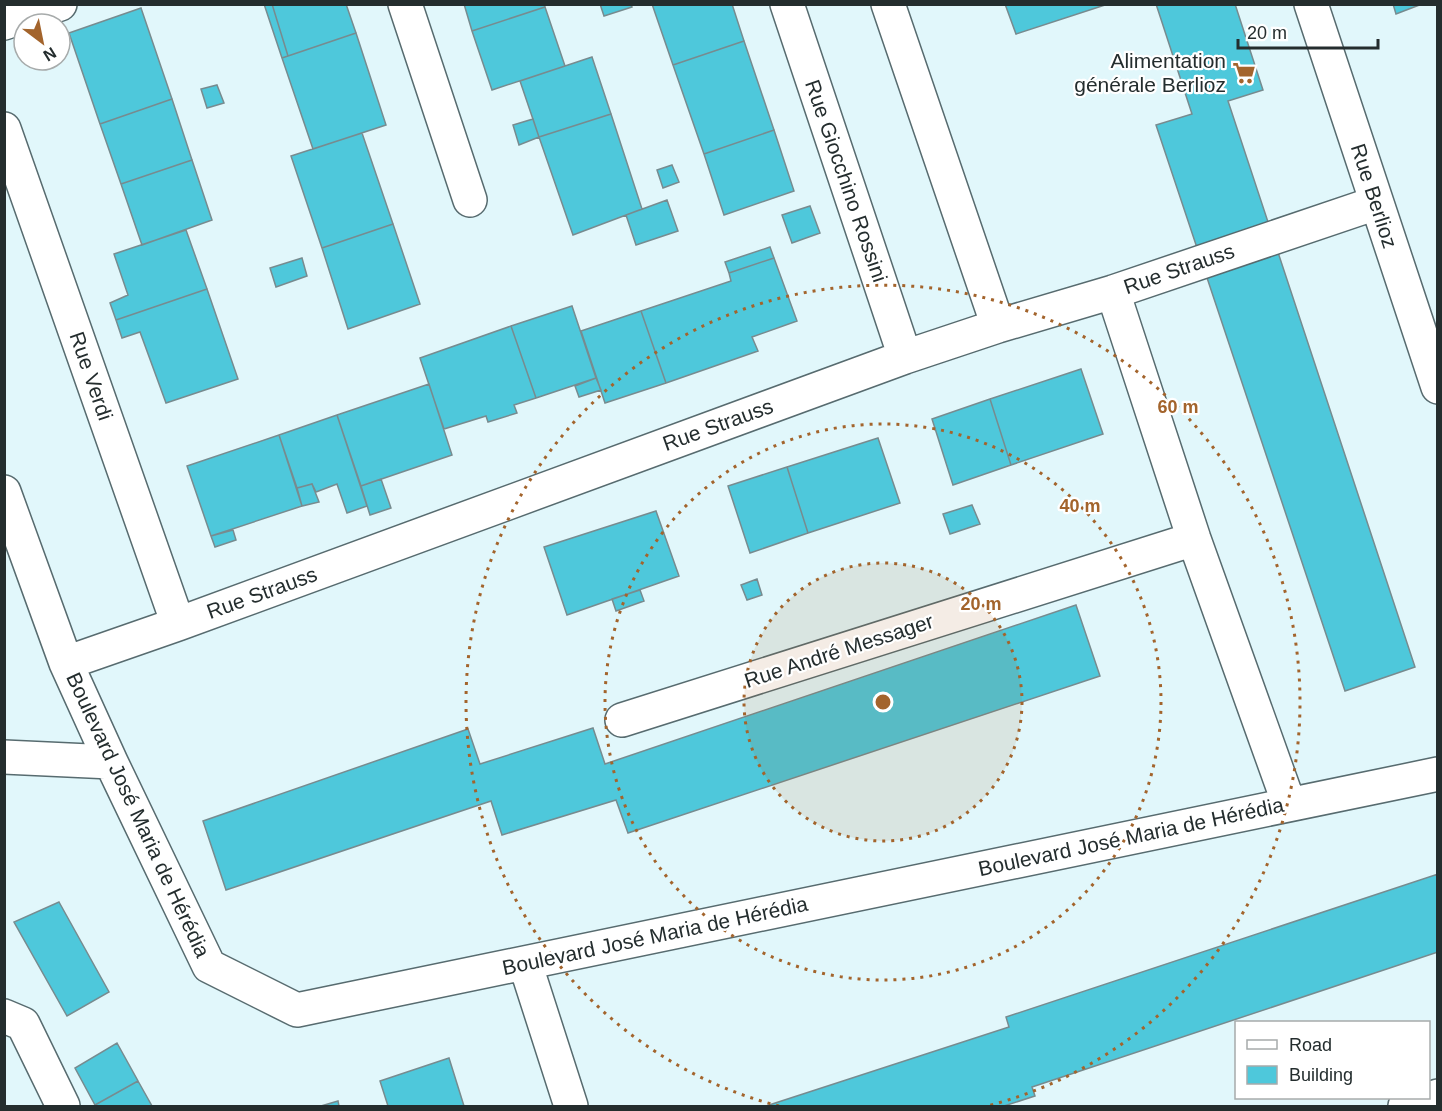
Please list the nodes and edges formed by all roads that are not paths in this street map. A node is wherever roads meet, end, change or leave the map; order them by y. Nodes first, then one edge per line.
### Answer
1 (60, 4) edge
2 (405, 4) edge
3 (787, 4) edge
4 (888, 4) edge
5 (1311, 4) edge
6 (4, 23) edge
7 (4, 129) edge
8 (470, 200) dead end
9 (1376, 203) junction
10 (1113, 292) junction
11 (998, 326) junction
12 (905, 357) junction
13 (1437, 387) edge
14 (4, 492) edge
15 (1194, 539) junction
16 (178, 624) junction
17 (66, 663) junction
18 (622, 720) dead end
19 (4, 757) edge
20 (111, 762) junction
21 (1437, 774) edge
22 (1289, 804) junction
23 (525, 963) junction
24 (4, 1016) edge
25 (1428, 1099) edge
26 (63, 1107) edge
27 (571, 1107) edge
28 (1405, 1107) edge

1 - 6 street
2 - 8 street
3 - 12 street, Rue Giocchino Rossini
4 - 11 street
5 - 9 street, Rue Berlioz
7 - 16 street, Rue Verdi
9 - 10 street, Rue Strauss
9 - 13 street, Rue Berlioz
10 - 11 street, Rue Strauss
10 - 15 street
11 - 12 street, Rue Strauss
12 - 16 street, Rue Strauss
14 - 17 street
15 - 18 street, Rue André Messager
15 - 22 street
16 - 17 street, Rue Strauss
17 - 20 street, Boulevard José Maria de Hérédia
19 - 20 street
20 - 23 street, Boulevard José Maria de Hérédia
21 - 22 street, Boulevard José Maria de Hérédia
22 - 23 street, Boulevard José Maria de Hérédia
23 - 27 street
24 - 26 street
25 - 28 street

